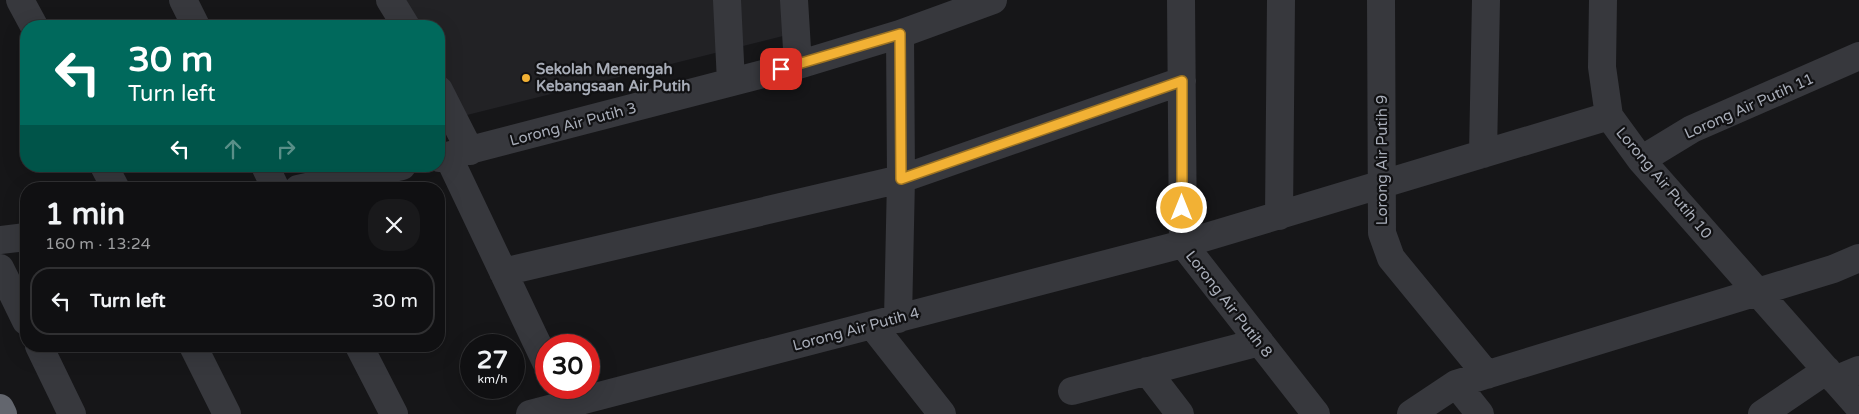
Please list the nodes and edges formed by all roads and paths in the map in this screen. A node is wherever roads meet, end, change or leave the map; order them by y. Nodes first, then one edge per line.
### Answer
1 (20, 0) edge
2 (184, 0) edge
3 (390, 0) edge
4 (727, 0) edge
5 (794, 0) edge
6 (993, 0) edge
7 (1181, 0) edge
8 (1281, 0) edge
9 (1381, 0) edge
10 (1486, 0) edge
11 (1603, 0) edge
12 (31, 20) edge
13 (193, 20) edge
14 (402, 20) edge
15 (900, 34) junction
16 (1859, 56) edge
17 (798, 65) junction
18 (1182, 81) junction
19 (731, 82) junction
20 (1609, 116) junction
21 (445, 120) edge
22 (1484, 154) junction
23 (452, 155) edge
24 (1642, 160) junction
25 (375, 172) edge
26 (901, 179) junction
27 (330, 182) edge
28 (1382, 185) junction
29 (1279, 216) junction
30 (20, 237) edge
31 (0, 240) edge
32 (1182, 244) junction
33 (1859, 258) edge
34 (0, 268) edge
35 (503, 272) junction
36 (1758, 291) junction
37 (20, 309) edge
38 (898, 318) junction
39 (872, 326) junction
40 (535, 339) edge
41 (1260, 342) junction
42 (42, 352) edge
43 (197, 352) edge
44 (362, 352) edge
45 (1147, 371) junction
46 (1841, 373) edge
47 (1487, 375) junction
48 (1456, 384) junction
49 (1072, 391) dead end
50 (567, 402) edge
51 (1859, 407) edge
52 (0, 408) edge
53 (929, 410) edge
54 (3, 414) edge
55 (72, 414) edge
56 (227, 414) edge
57 (394, 414) edge
58 (530, 414) edge
59 (1180, 414) edge
60 (1316, 414) edge
61 (1411, 414) edge
62 (1480, 414) edge
63 (1762, 414) edge

1 - 12 street
2 - 13 street
3 - 14 street
4 - 19 street
5 - 17 street
6 - 15 street, Lorong Air Putih 3
7 - 18 street, Lorong Air Putih 8
8 - 29 street
9 - 28 street, Lorong Air Putih 9
10 - 22 street
11 - 20 street, Lorong Air Putih 10
15 - 17 street, Lorong Air Putih 3
15 - 26 street
16 - 24 street, Lorong Air Putih 11
17 - 19 street, Lorong Air Putih 3
18 - 26 street
18 - 32 street, Lorong Air Putih 8
19 - 23 street, Lorong Air Putih 3
20 - 22 street, Lorong Air Putih 4
20 - 24 street, Lorong Air Putih 10
21 - 23 street
22 - 28 street, Lorong Air Putih 4
23 - 35 street
24 - 36 street, Lorong Air Putih 10
25 - 27 street
26 - 35 street
26 - 38 street
28 - 29 street, Lorong Air Putih 4
28 - 47 street, Lorong Air Putih 9
29 - 32 street, Lorong Air Putih 4
30 - 31 street
32 - 38 street, Lorong Air Putih 4
32 - 41 street, Lorong Air Putih 8
33 - 36 street
34 - 37 street
35 - 40 street
36 - 46 street, Lorong Air Putih 10
36 - 47 street
38 - 39 street, Lorong Air Putih 4
39 - 50 street, Lorong Air Putih 4
39 - 53 street
41 - 45 street
41 - 60 street, Lorong Air Putih 8
42 - 55 street
43 - 56 street
44 - 57 street
45 - 49 street
45 - 59 street
46 - 51 street, Lorong Air Putih 10
46 - 63 street
47 - 48 street
48 - 61 street
48 - 62 street
50 - 58 street, Lorong Air Putih 4
52 - 54 highway

